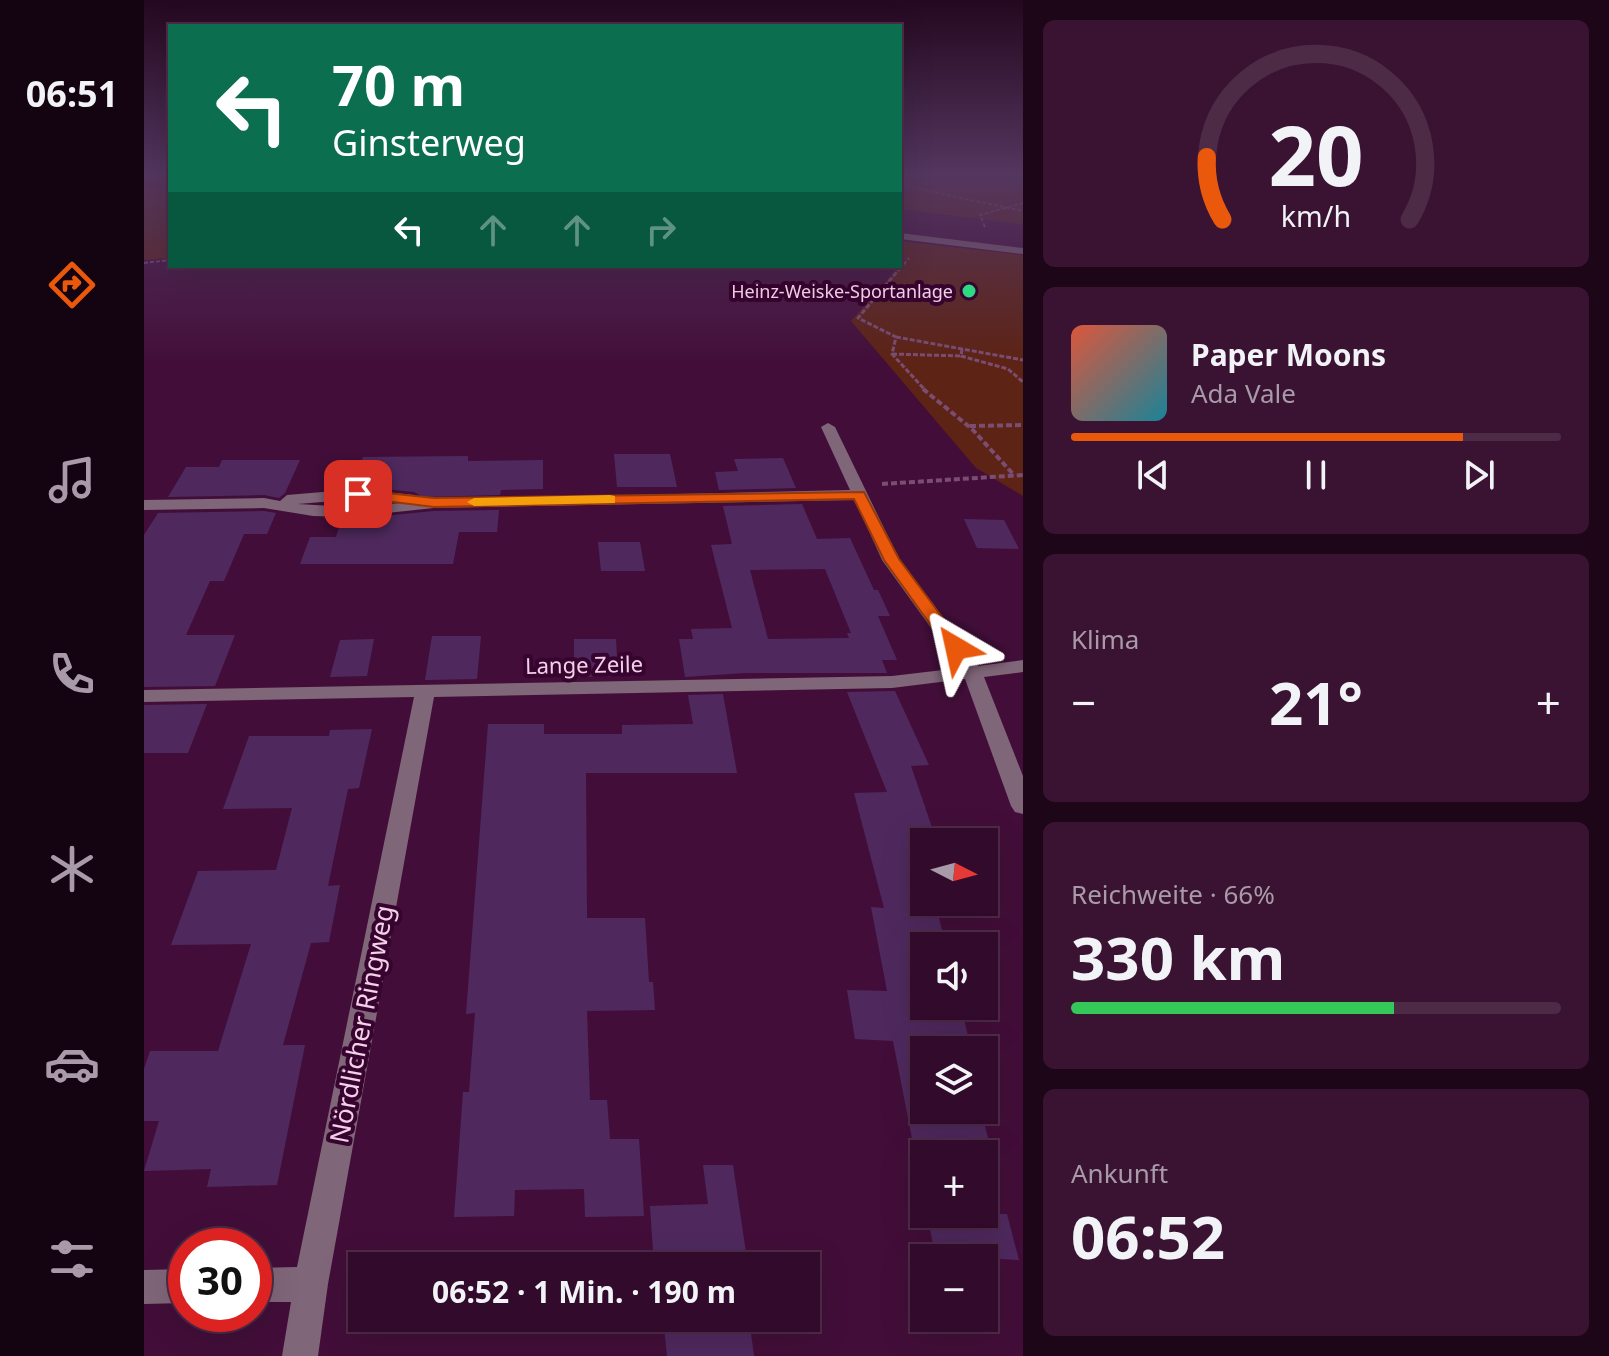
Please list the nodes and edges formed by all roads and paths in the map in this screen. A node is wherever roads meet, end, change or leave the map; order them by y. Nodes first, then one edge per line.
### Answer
1 (911, 237) edge
2 (989, 237) edge
3 (926, 239) junction
4 (993, 247) junction
5 (1023, 251) edge
6 (168, 260) edge
7 (144, 263) edge
8 (902, 267) edge
9 (901, 268) edge
10 (896, 337) junction
11 (962, 349) junction
12 (892, 354) junction
13 (961, 356) junction
14 (1023, 360) edge
15 (1023, 382) edge
16 (1023, 425) edge
17 (970, 426) junction
18 (828, 427) dead end
19 (1013, 474) junction
20 (1023, 475) edge
21 (856, 489) junction
22 (144, 505) edge
23 (1023, 666) edge
24 (972, 671) junction
25 (425, 692) junction
26 (144, 696) edge
27 (1023, 806) edge
28 (311, 1284) junction
29 (272, 1285) edge
30 (168, 1286) edge
31 (144, 1287) edge
32 (300, 1356) edge

1 - 3 street
2 - 4 path
3 - 4 street
3 - 8 path
4 - 5 street
6 - 7 path
9 - 10 path
10 - 11 path
10 - 12 path
11 - 13 path
11 - 14 path
12 - 13 path
12 - 17 path
13 - 15 path
16 - 17 path
17 - 19 path
18 - 21 street
19 - 20 path
19 - 21 path
21 - 22 street
21 - 24 street
23 - 24 street, Lange Zeile
24 - 25 street, Lange Zeile
24 - 27 street
25 - 26 street, Lange Zeile
25 - 28 street, Nördlicher Ringweg
28 - 29 street
28 - 32 street, Nördlicher Ringweg
30 - 31 street

